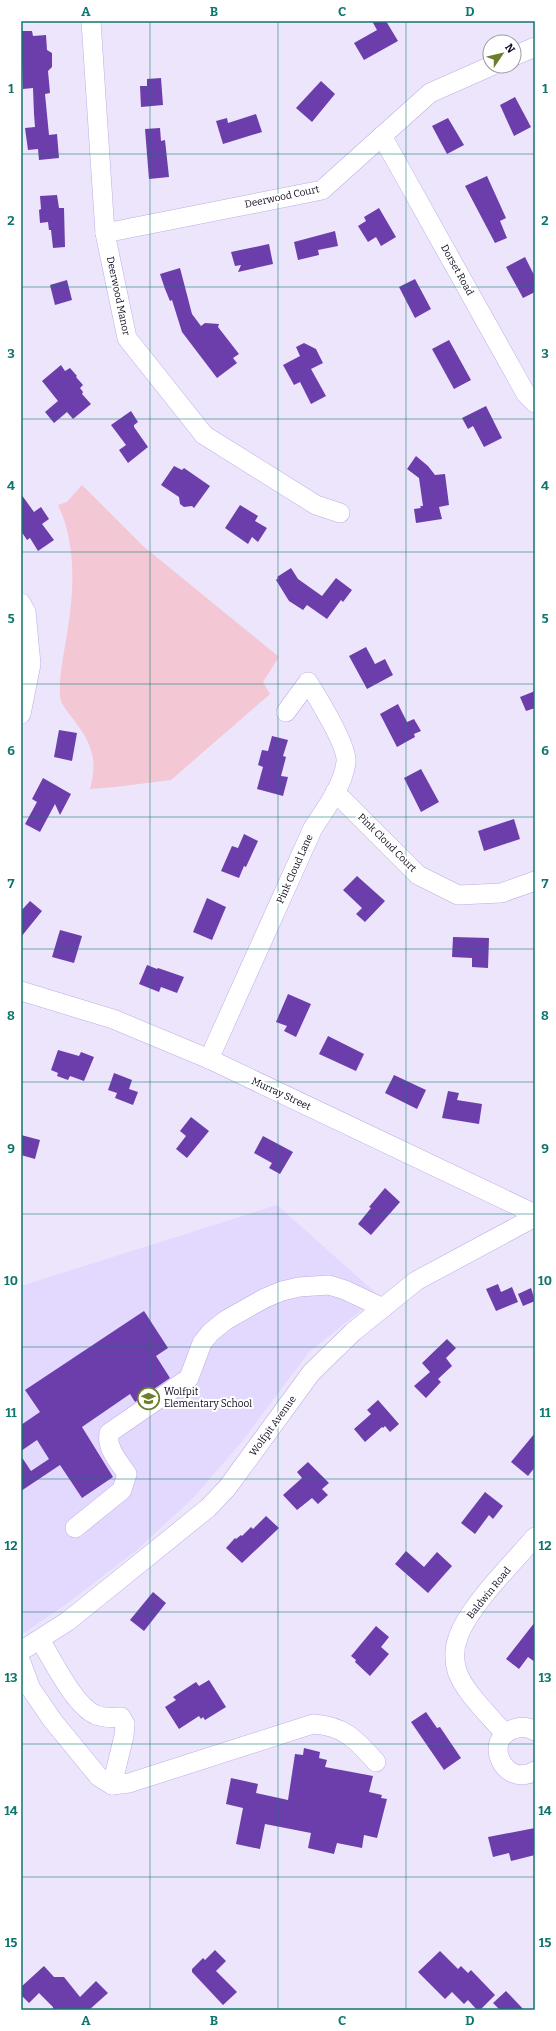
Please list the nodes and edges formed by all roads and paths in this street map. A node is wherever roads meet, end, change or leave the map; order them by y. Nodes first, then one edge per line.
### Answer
1 (91, 21) edge
2 (535, 47) edge
3 (522, 53) edge
4 (482, 70) edge
5 (382, 136) junction
6 (105, 233) junction
7 (535, 403) edge
8 (340, 513) dead end
9 (21, 603) edge
10 (286, 712) dead end
11 (21, 714) edge
12 (335, 792) junction
13 (535, 881) edge
14 (21, 991) edge
15 (209, 1059) junction
16 (535, 1214) edge
17 (535, 1217) edge
18 (382, 1308) junction
19 (75, 1528) dead end
20 (535, 1538) edge
21 (40, 1640) junction
22 (21, 1651) edge
23 (21, 1662) edge
24 (535, 1731) edge
25 (505, 1734) junction
26 (376, 1762) dead end
27 (535, 1771) edge
28 (112, 1785) junction

1 - 6 street, Deerwood Manor
2 - 3 street
4 - 5 street, Deerwood Court
5 - 6 street, Deerwood Court
5 - 7 street, Dorset Road
6 - 8 street, Deerwood Manor
9 - 11 street
10 - 12 street, Pink Cloud Lane
12 - 13 street, Pink Cloud Court
12 - 15 street, Pink Cloud Lane
14 - 15 street, Murray Street
15 - 16 street, Murray Street
17 - 18 street, Wolfpit Avenue
18 - 19 street
18 - 21 street, Wolfpit Avenue
20 - 25 street, Baldwin Road
21 - 22 street, Wolfpit Avenue
21 - 28 street
23 - 28 street
24 - 25 street
25 - 27 street
26 - 28 street

